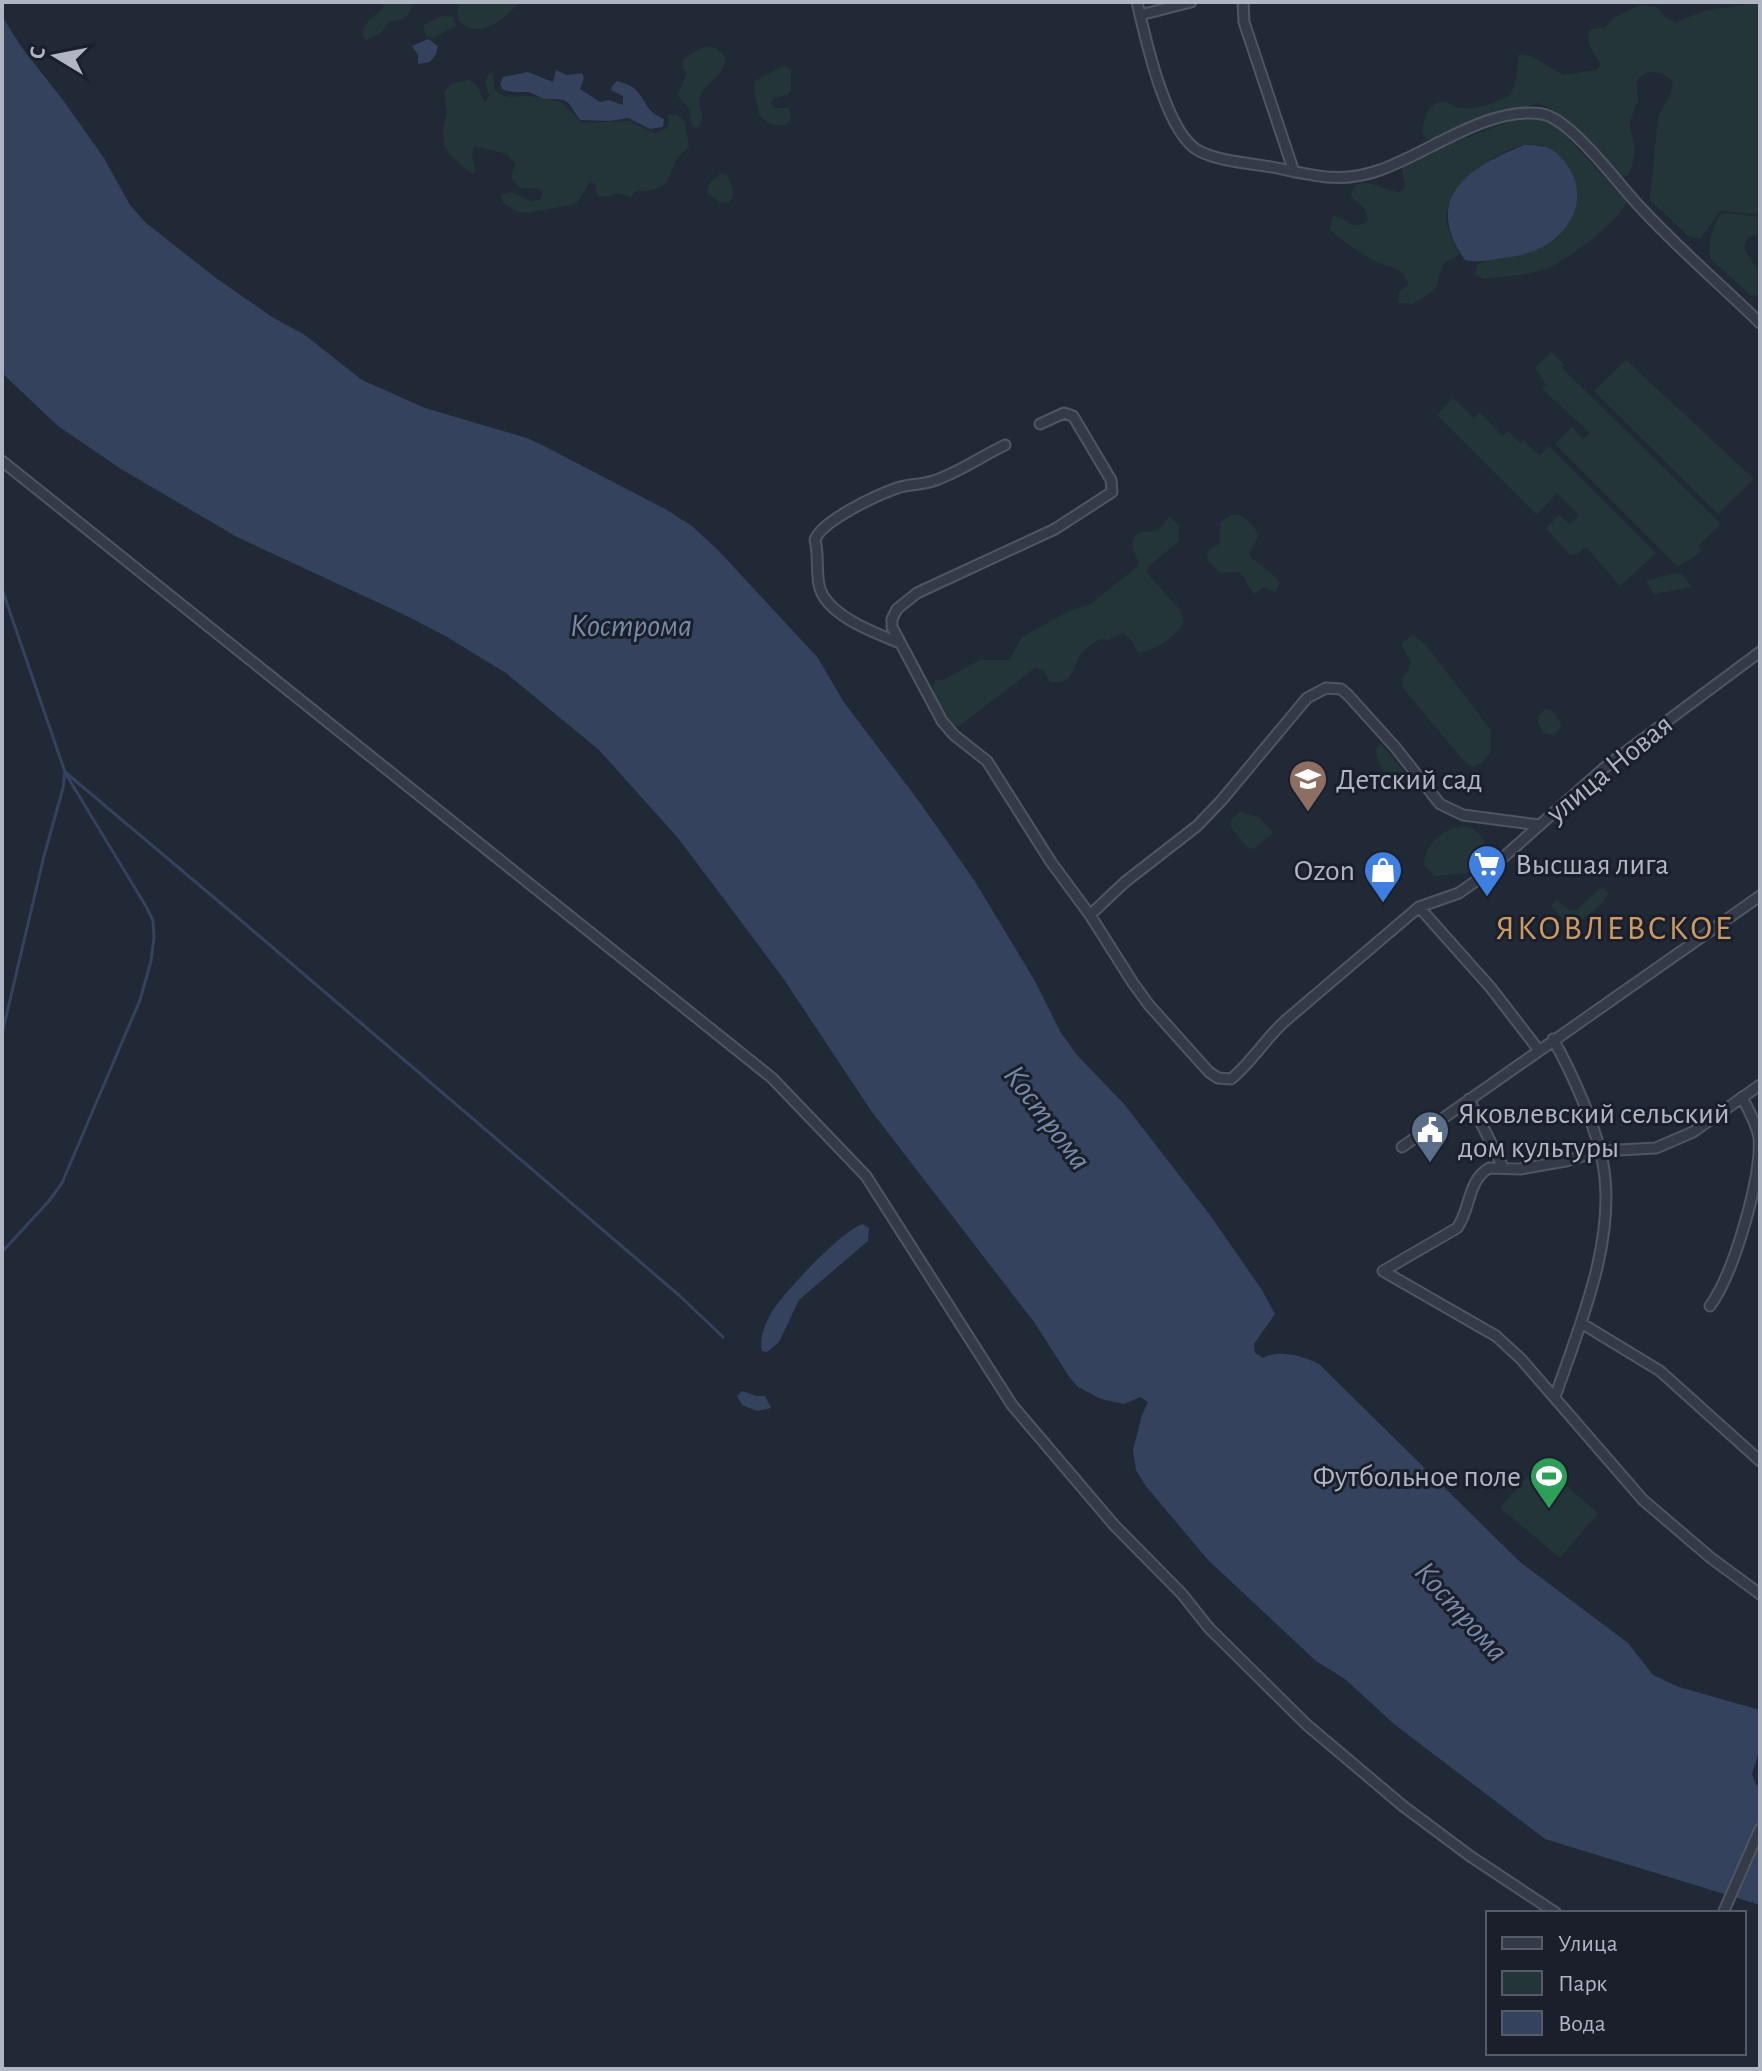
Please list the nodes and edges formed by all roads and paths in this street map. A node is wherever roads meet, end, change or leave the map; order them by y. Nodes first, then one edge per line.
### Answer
1 (1137, 2) edge
2 (1191, 2) edge
3 (1243, 2) edge
4 (1140, 15) junction
5 (1294, 172) junction
6 (1760, 323) edge
7 (1040, 424) dead end
8 (1005, 445) dead end
9 (2, 461) edge
10 (900, 643) junction
11 (1760, 652) edge
12 (1539, 825) junction
13 (1760, 896) edge
14 (1419, 907) junction
15 (1090, 915) junction
16 (1553, 1039) junction
17 (1538, 1049) junction
18 (1760, 1085) edge
19 (1742, 1097) junction
20 (1469, 1099) junction
21 (1402, 1147) dead end
22 (1599, 1151) junction
23 (1503, 1167) junction
24 (1710, 1306) dead end
25 (1581, 1323) junction
26 (1555, 1397) junction
27 (1760, 1461) edge
28 (1760, 1594) edge
29 (1760, 1829) edge
30 (1553, 1911) edge
31 (1724, 1911) edge

1 - 4 street
2 - 4 street
3 - 5 street
4 - 5 street
5 - 6 street
7 - 10 street
8 - 10 street
9 - 30 street
10 - 15 street
11 - 12 street, улица Новая
12 - 14 street, улица Новая
12 - 15 street
13 - 16 street
14 - 15 street
14 - 17 street
16 - 17 street
16 - 22 street
17 - 20 street
18 - 19 street
19 - 22 street
19 - 24 street
20 - 21 street
20 - 23 street
22 - 23 street
22 - 25 street
23 - 26 street
25 - 26 street
25 - 27 street
26 - 28 street
29 - 31 street

